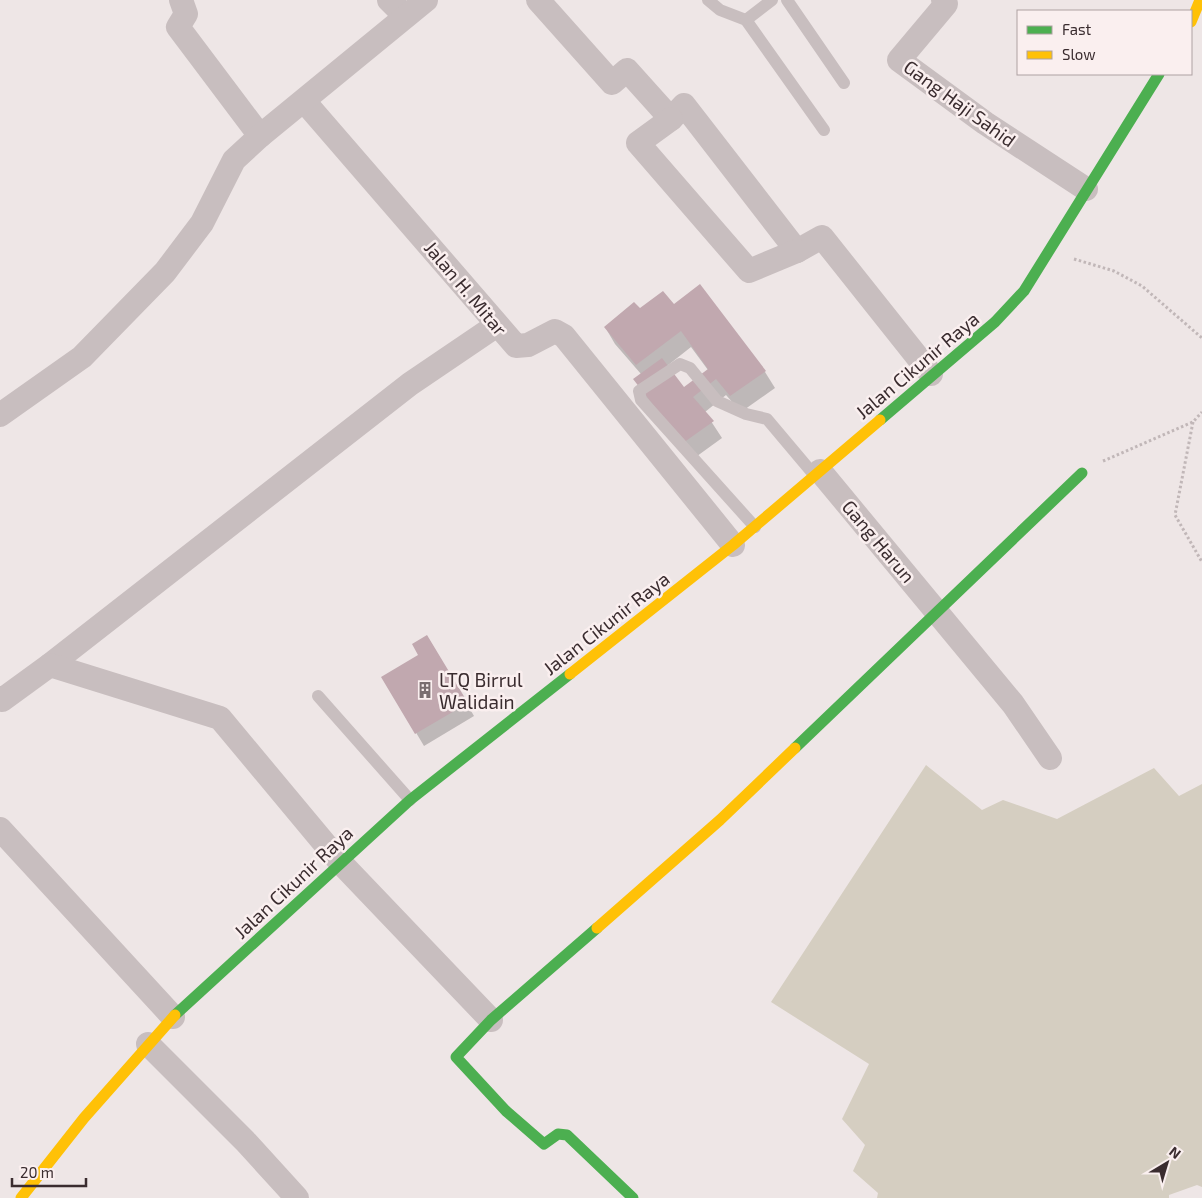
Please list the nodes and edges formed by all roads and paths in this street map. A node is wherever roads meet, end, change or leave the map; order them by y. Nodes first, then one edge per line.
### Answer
1 (181, 0) edge
2 (426, 0) edge
3 (538, 0) edge
4 (708, 0) edge
5 (772, 0) edge
6 (787, 0) edge
7 (943, 0) edge
8 (1200, 0) edge
9 (397, 8) edge
10 (746, 20) junction
11 (1192, 20) edge
12 (1158, 75) edge
13 (844, 83) dead end
14 (304, 101) junction
15 (671, 119) junction
16 (824, 130) dead end
17 (260, 136) junction
18 (1086, 190) junction
19 (797, 251) junction
20 (1049, 252) junction
21 (497, 325) junction
22 (1202, 338) edge
23 (931, 374) junction
24 (1202, 412) edge
25 (0, 415) edge
26 (1193, 422) junction
27 (817, 473) junction
28 (1082, 473) joint
29 (755, 526) junction
30 (733, 545) junction
31 (1202, 562) edge
32 (937, 612) junction
33 (50, 665) junction
34 (318, 696) dead end
35 (0, 698) edge
36 (1050, 758) dead end
37 (410, 800) junction
38 (0, 829) edge
39 (340, 862) junction
40 (173, 1017) junction
41 (491, 1020) junction
42 (148, 1044) junction
43 (626, 1196) edge
44 (21, 1198) edge
45 (297, 1198) edge

1 - 17 street
2 - 9 street
3 - 15 street
4 - 10 lane
5 - 10 lane
6 - 13 lane
7 - 18 street, Gang Haji Sahid
8 - 11 street
9 - 14 street
10 - 16 lane
12 - 18 street, Jalan Cikunir Raya
14 - 17 street
14 - 21 street, Jalan H. Mitar
15 - 19 street
15 - 19 street
17 - 25 street
18 - 20 street, Jalan Cikunir Raya
19 - 23 street
20 - 22 path
20 - 23 street, Jalan Cikunir Raya
21 - 30 street, Jalan H. Mitar
21 - 33 street
23 - 27 street, Jalan Cikunir Raya
24 - 26 path
26 - 28 path
26 - 31 path
27 - 29 street, Jalan Cikunir Raya
27 - 29 lane
27 - 32 street, Gang Harun
28 - 32 street
29 - 30 street, Jalan Cikunir Raya
30 - 37 street, Jalan Cikunir Raya
32 - 36 street, Gang Harun
32 - 41 street
33 - 35 street
33 - 39 street
34 - 37 lane
37 - 39 street, Jalan Cikunir Raya
38 - 40 street
39 - 40 street, Jalan Cikunir Raya
39 - 41 street
40 - 42 street, Jalan Cikunir Raya
41 - 43 street
42 - 44 street, Jalan Cikunir Raya
42 - 45 street

